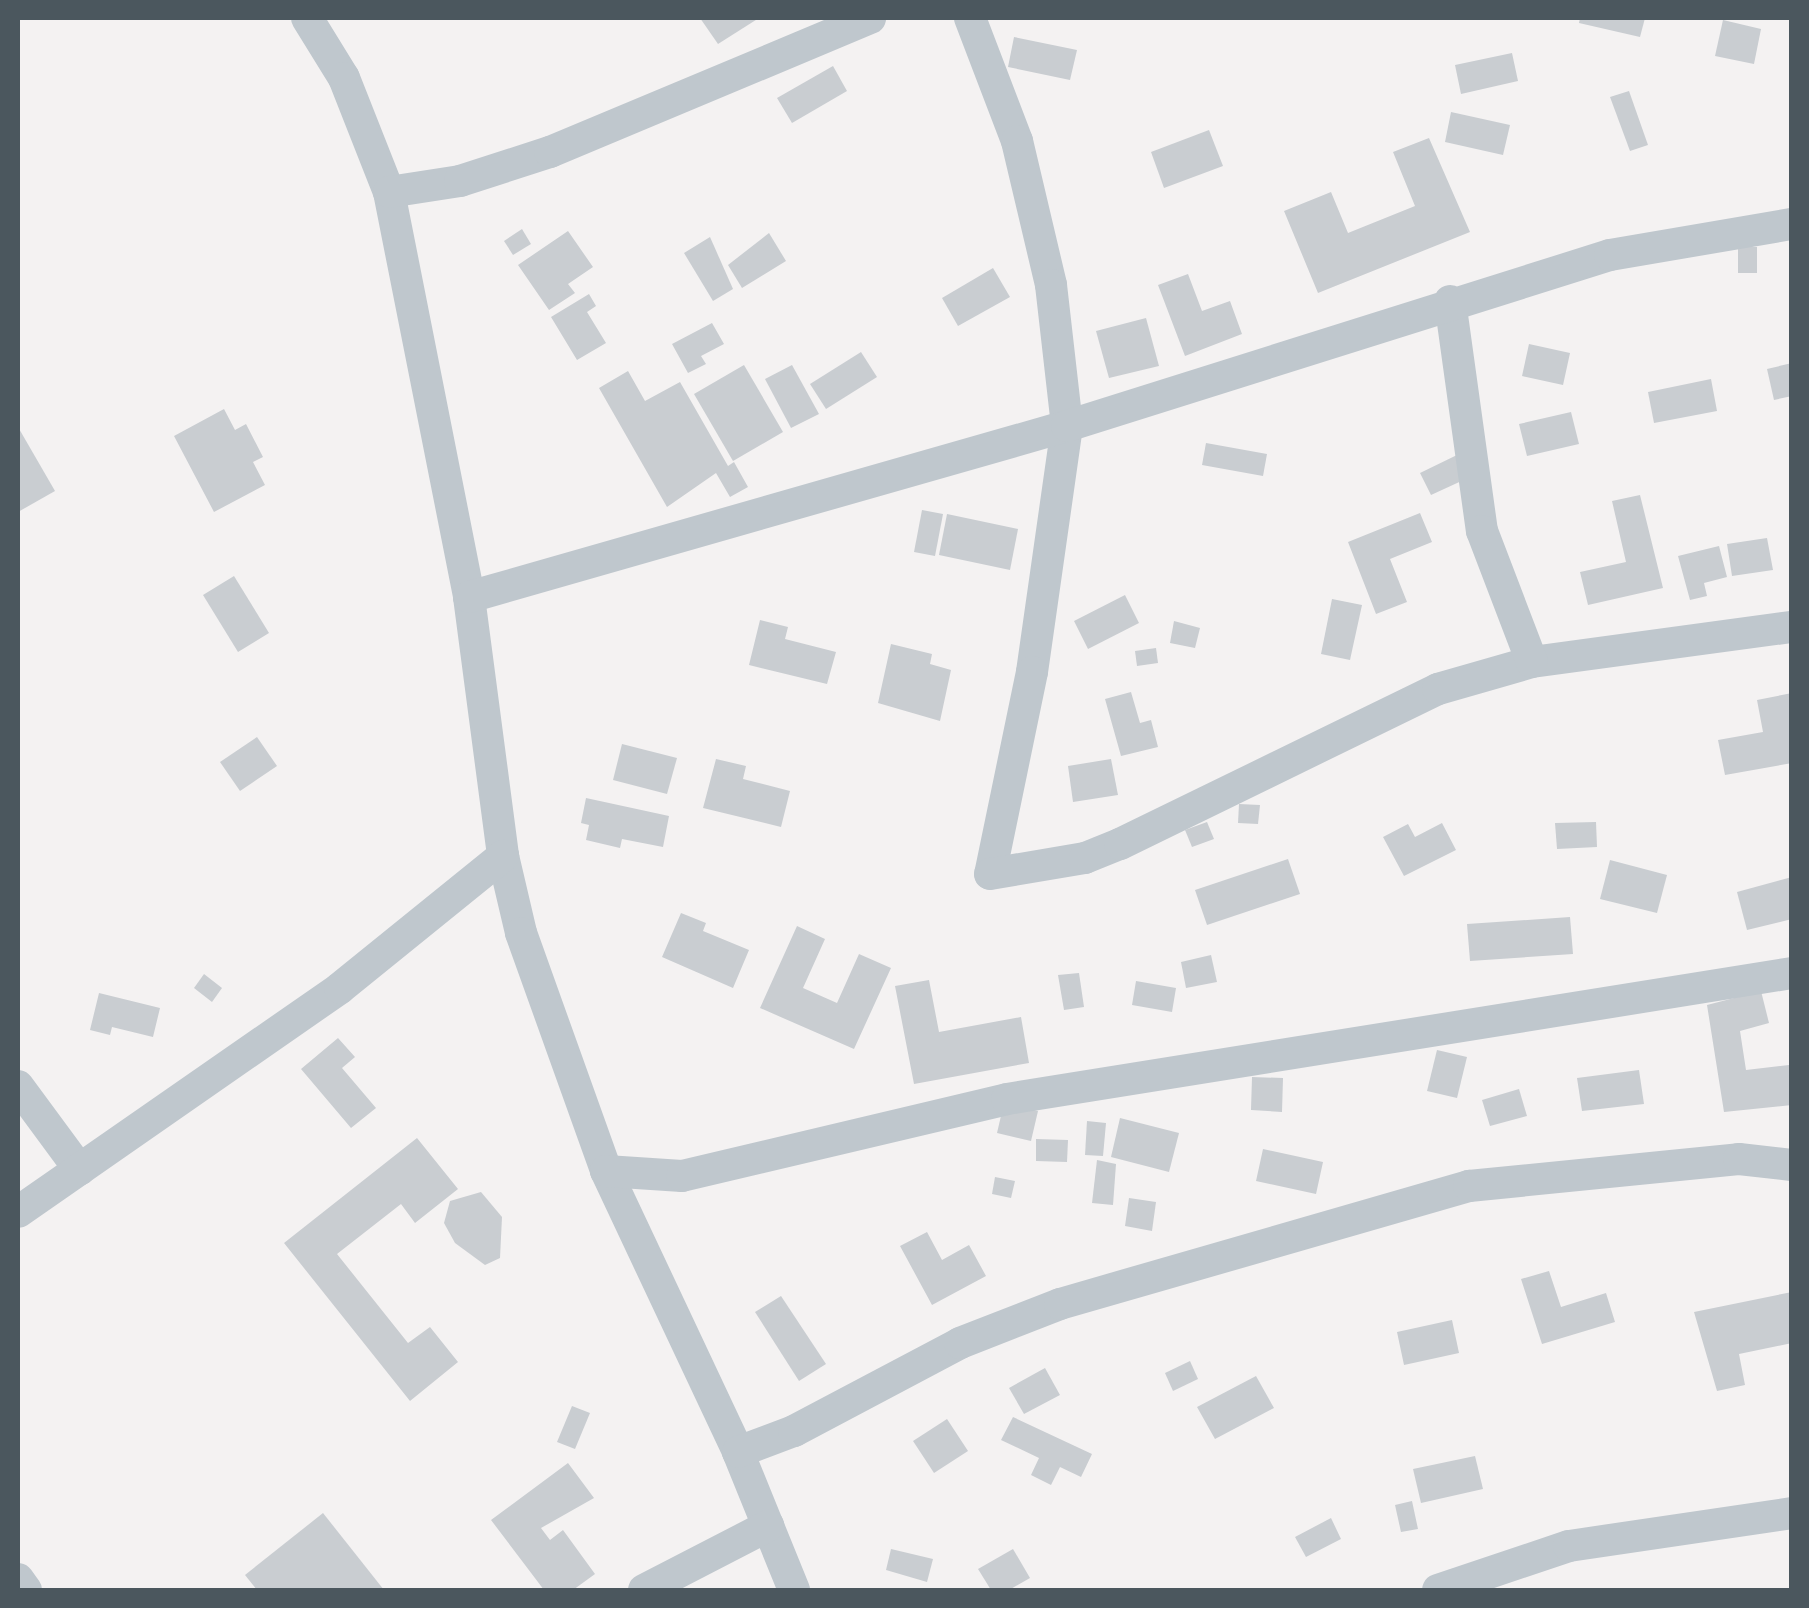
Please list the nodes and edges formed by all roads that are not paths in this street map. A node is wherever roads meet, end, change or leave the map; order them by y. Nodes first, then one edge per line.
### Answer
1 (306, 18) edge
2 (870, 18) edge
3 (970, 18) edge
4 (389, 192) junction
5 (1792, 224) edge
6 (1450, 302) junction
7 (1067, 426) junction
8 (469, 597) junction
9 (1792, 627) edge
10 (1532, 662) junction
11 (504, 856) junction
12 (1792, 973) edge
13 (18, 1086) edge
14 (1792, 1165) edge
15 (80, 1170) junction
16 (606, 1171) junction
17 (18, 1212) edge
18 (738, 1452) junction
19 (1792, 1513) edge
20 (768, 1526) junction
21 (18, 1579) edge
22 (26, 1590) edge
23 (644, 1590) edge
24 (794, 1590) edge
25 (1438, 1590) edge

1 - 4 street
2 - 4 street
3 - 7 street
4 - 8 street
5 - 6 street
6 - 7 street
6 - 10 street
7 - 8 street
7 - 10 street
8 - 11 street
9 - 10 street
11 - 15 street
11 - 16 street
12 - 16 street
13 - 15 street
14 - 18 street
15 - 17 street
16 - 18 street
18 - 20 street
19 - 25 street
20 - 23 street
20 - 24 street
21 - 22 street

